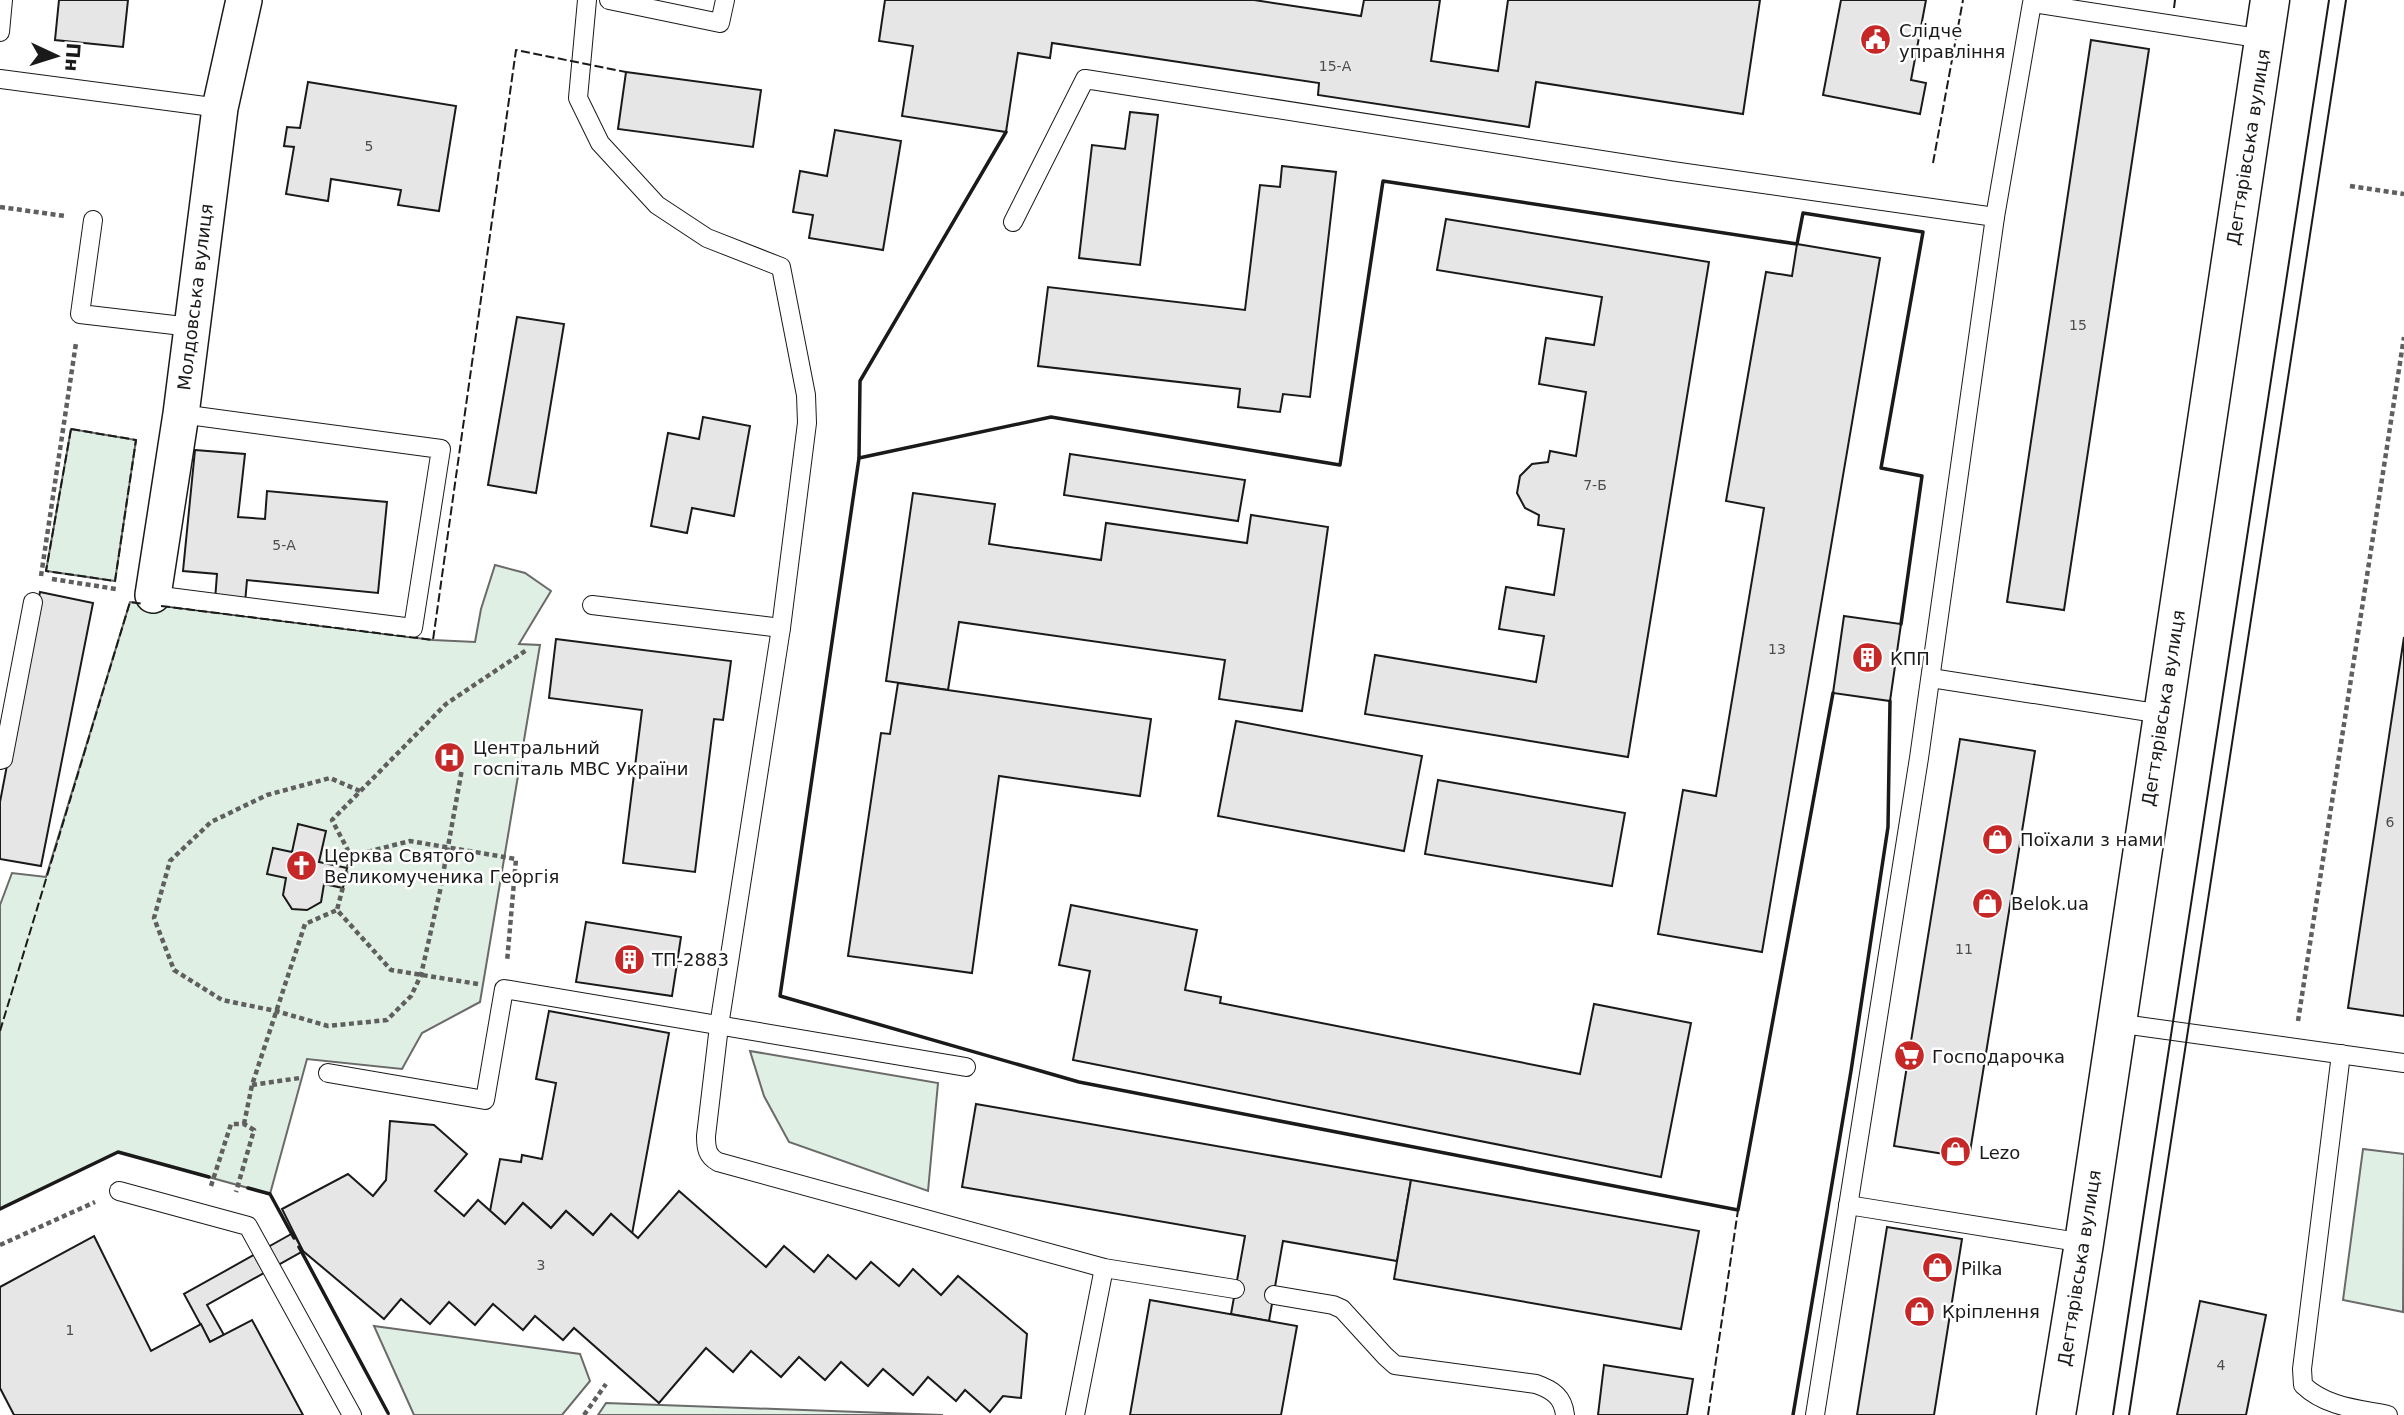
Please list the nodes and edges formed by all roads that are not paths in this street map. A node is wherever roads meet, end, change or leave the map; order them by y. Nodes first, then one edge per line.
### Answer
1 (3, 0) edge
2 (244, 0) edge
3 (587, 0) edge
4 (609, 0) edge
5 (724, 0) edge
6 (2270, 0) edge
7 (0, 32) edge
8 (2264, 39) junction
9 (0, 79) edge
10 (220, 108) junction
11 (1995, 217) junction
12 (93, 220) road end
13 (1013, 222) dead end
14 (191, 327) junction
15 (180, 414) junction
16 (153, 595) joint
17 (33, 602) dead end
18 (592, 605) dead end
19 (781, 628) junction
20 (1931, 678) junction
21 (2162, 714) junction
22 (0, 760) edge
23 (2116, 1023) junction
24 (719, 1026) junction
25 (2341, 1054) junction
26 (2404, 1063) edge
27 (967, 1067) dead end
28 (328, 1073) road end
29 (119, 1191) road end
30 (1848, 1205) junction
31 (2084, 1243) junction
32 (1104, 1268) junction
33 (1235, 1289) dead end
34 (1274, 1296) dead end
35 (352, 1415) edge
36 (1075, 1415) edge
37 (1565, 1415) edge
38 (1815, 1415) edge
39 (2056, 1415) edge
40 (2388, 1415) edge

1 - 7 lane
2 - 10 street, Молдовська вулиця
3 - 19 lane
4 - 5 lane
6 - 8 main road, Дегтярівська вулиця
8 - 11 lane
8 - 21 main road, Дегтярівська вулиця
9 - 10 lane
10 - 14 street, Молдовська вулиця
11 - 13 lane
11 - 20 lane
12 - 14 lane
14 - 15 street, Молдовська вулиця
15 - 16 street, Молдовська вулиця
15 - 16 lane
17 - 22 lane
18 - 19 lane
19 - 24 lane
20 - 21 lane
20 - 30 lane
21 - 23 main road, Дегтярівська вулиця
23 - 25 lane
23 - 31 main road, Дегтярівська вулиця
24 - 27 lane
24 - 28 lane
24 - 32 lane
25 - 26 lane
25 - 40 lane
29 - 35 lane
30 - 31 lane
30 - 38 lane
31 - 39 main road, Дегтярівська вулиця
32 - 33 lane
32 - 36 lane
34 - 37 lane

